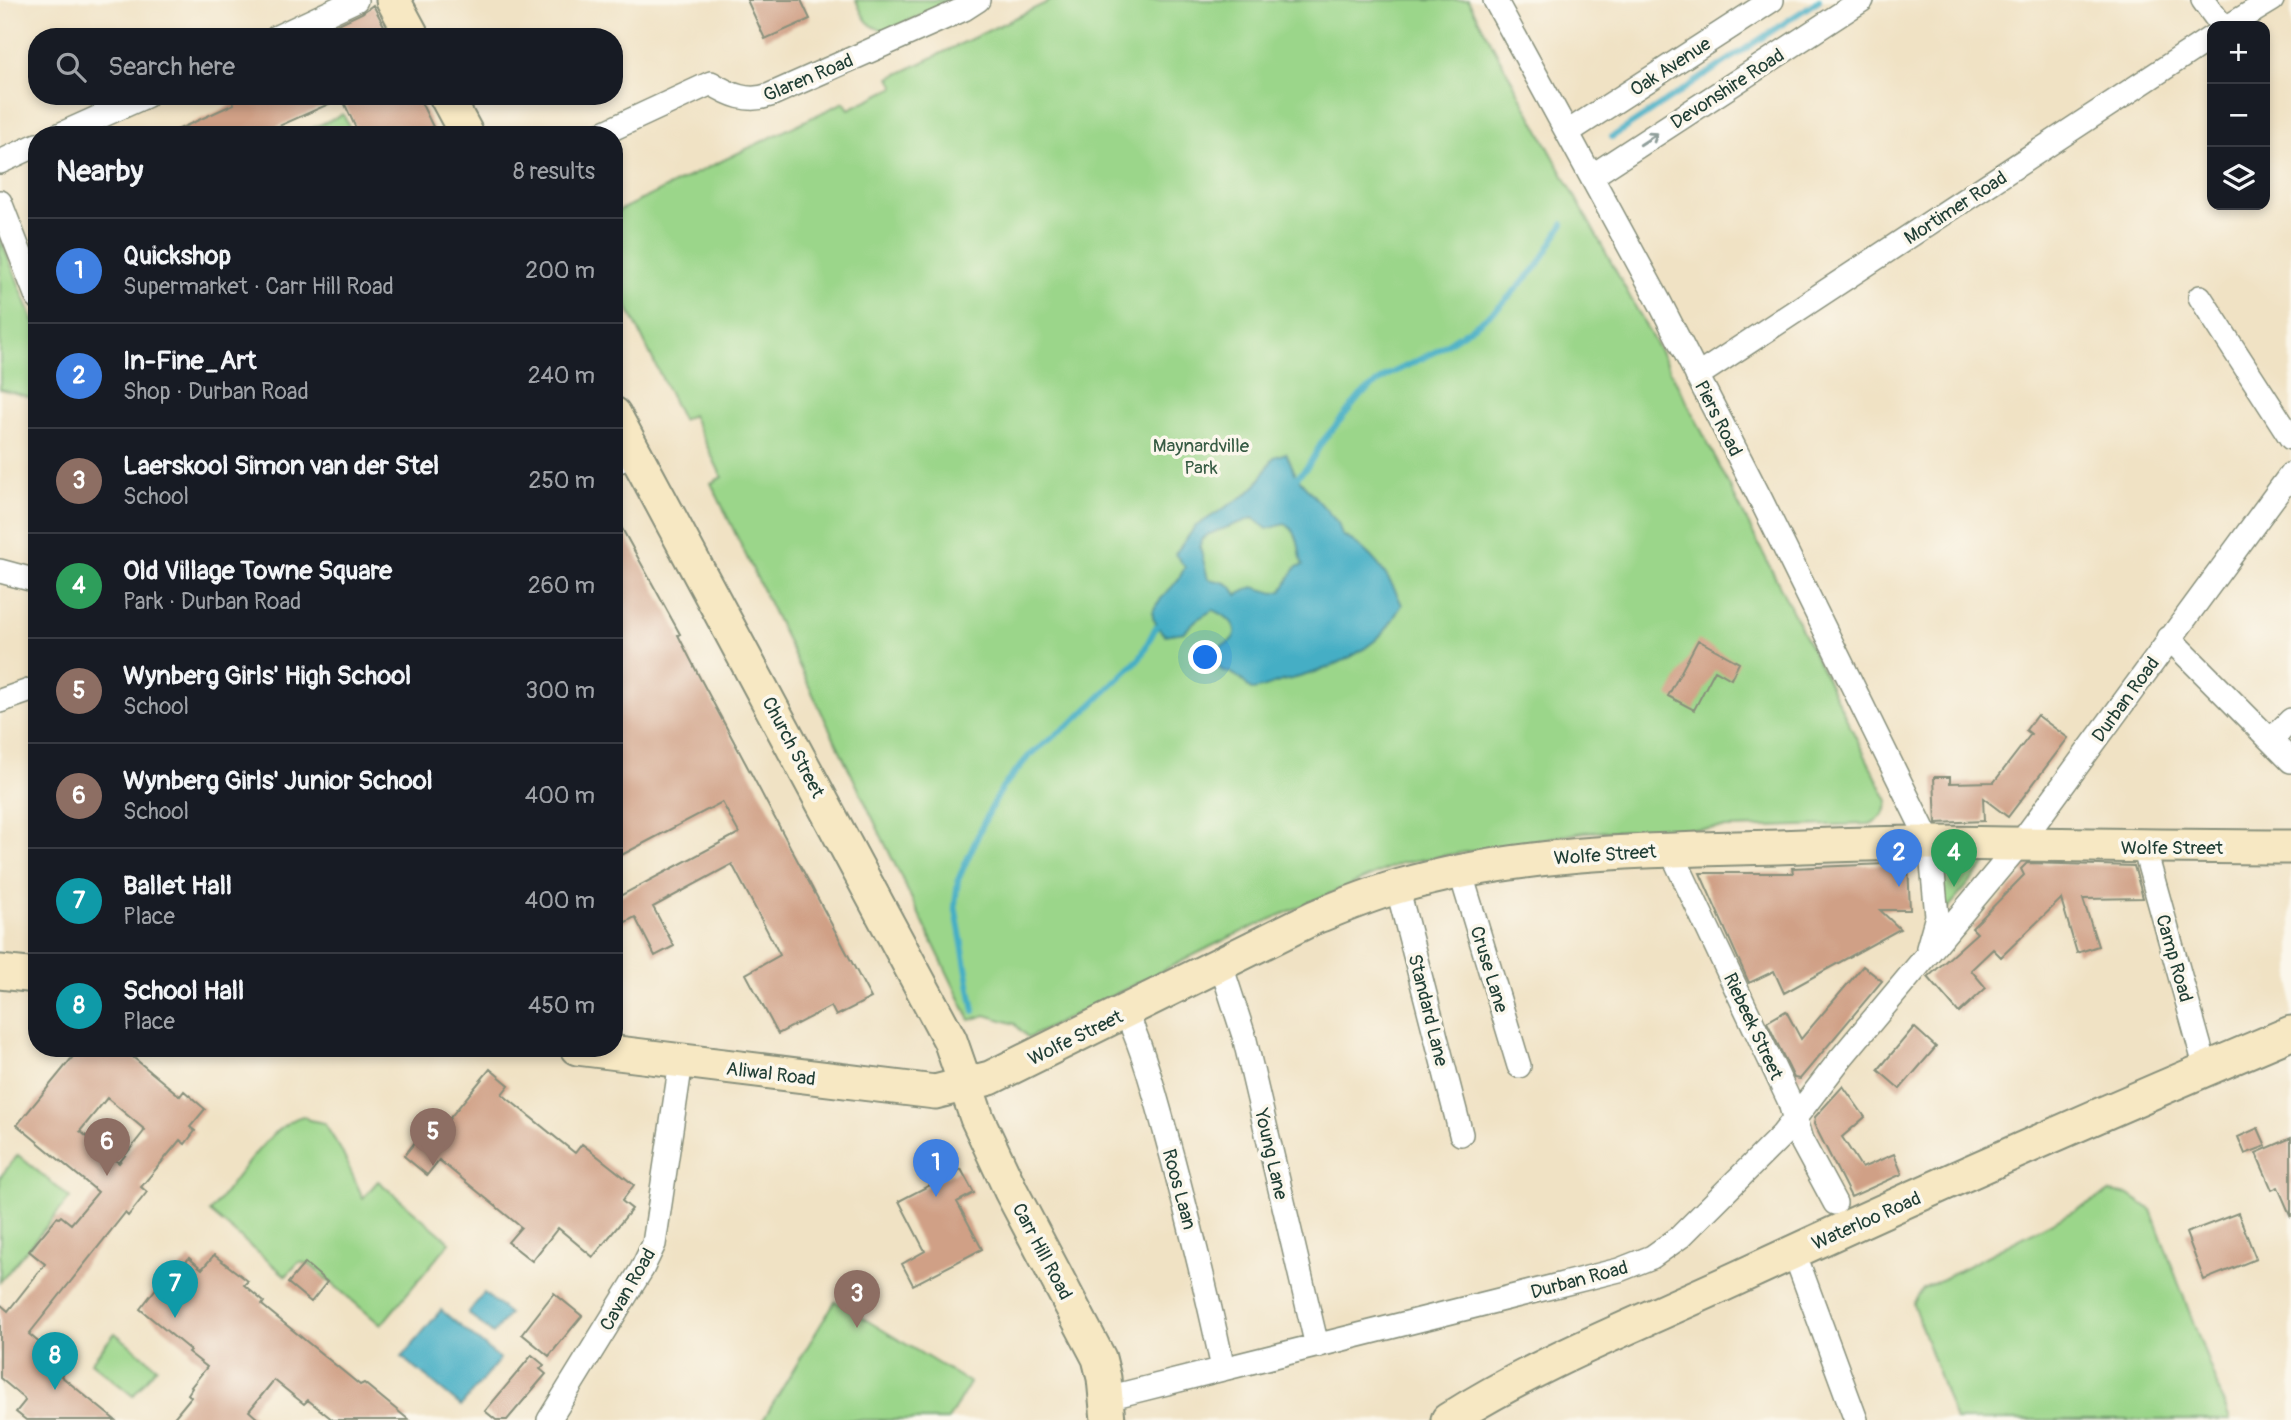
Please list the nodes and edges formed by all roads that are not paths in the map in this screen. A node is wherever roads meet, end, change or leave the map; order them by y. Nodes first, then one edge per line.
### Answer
1 (356, 0) edge
2 (393, 0) edge
3 (978, 0) edge
4 (1495, 0) edge
5 (1772, 0) edge
6 (1862, 0) edge
7 (2203, 0) edge
8 (2272, 0) edge
9 (2218, 21) edge
10 (2237, 21) edge
11 (296, 28) edge
12 (408, 28) edge
13 (2207, 40) edge
14 (126, 105) edge
15 (451, 105) edge
16 (79, 126) edge
17 (462, 126) edge
18 (618, 126) edge
19 (1568, 132) junction
20 (28, 149) edge
21 (0, 162) edge
22 (1592, 176) junction
23 (0, 202) edge
24 (28, 274) edge
25 (2200, 297) dead end
26 (1697, 376) junction
27 (2291, 438) edge
28 (625, 458) edge
29 (2291, 474) edge
30 (0, 571) edge
31 (28, 579) edge
32 (2169, 638) junction
33 (28, 691) edge
34 (0, 701) edge
35 (2291, 720) edge
36 (2272, 739) junction
37 (2291, 761) edge
38 (1930, 843) junction
39 (2019, 845) junction
40 (2144, 847) junction
41 (2291, 847) edge
42 (1670, 849) junction
43 (1460, 871) junction
44 (1397, 886) junction
45 (1946, 918) junction
46 (1220, 965) junction
47 (0, 972) edge
48 (28, 975) edge
49 (1126, 1012) junction
50 (2291, 1033) edge
51 (623, 1053) edge
52 (681, 1062) junction
53 (1519, 1066) dead end
54 (2206, 1069) junction
55 (965, 1084) junction
56 (1796, 1117) junction
57 (1461, 1134) dead end
58 (1835, 1203) dead end
59 (1794, 1252) junction
60 (1318, 1346) junction
61 (1223, 1369) junction
62 (1108, 1409) edge
63 (549, 1420) edge
64 (1448, 1420) edge
65 (1856, 1420) edge

1 - 11 street
2 - 12 street
3 - 18 street, Glaren Road
4 - 19 street, Piers Road
5 - 19 street, Oak Avenue
22 -> 6 street, Devonshire Road
7 - 9 street
8 - 10 street
13 - 26 street, Mortimer Road
14 - 16 street
15 - 17 street
19 - 22 street, Piers Road
20 - 21 street
22 - 26 street, Piers Road
23 - 24 street
25 - 27 street
26 - 38 street, Piers Road
28 - 55 street, Church Street
29 - 32 street, Durban Road
30 - 31 street
32 - 36 street
32 - 39 street, Durban Road
33 - 34 street
35 - 36 street
36 - 37 street
38 - 39 street, Wolfe Street
38 - 42 street, Wolfe Street
38 - 45 street, Durban Road
39 - 40 street, Wolfe Street
39 - 45 street, Durban Road
40 - 41 street, Wolfe Street
40 - 54 street, Camp Road
42 - 43 street, Wolfe Street
42 - 56 street, Riebeek Street
43 - 44 street, Wolfe Street
43 - 53 street, Cruse Lane
44 - 46 street, Wolfe Street
44 - 57 street, Standard Lane
45 - 56 street, Durban Road
46 - 49 street, Wolfe Street
46 - 60 street, Young Lane
47 - 48 street
49 - 55 street, Wolfe Street
49 - 61 street, Roos Laan
50 - 54 street, Waterloo Road
51 - 52 street, Aliwal Road
52 - 55 street, Aliwal Road
52 - 63 street, Cavan Road
54 - 59 street, Waterloo Road
55 - 62 street, Carr Hill Road
56 - 58 street, Riebeek Street
56 - 60 street, Durban Road
59 - 64 street, Waterloo Road
59 - 65 street
60 - 61 street, Durban Road
61 - 62 street, Durban Road

